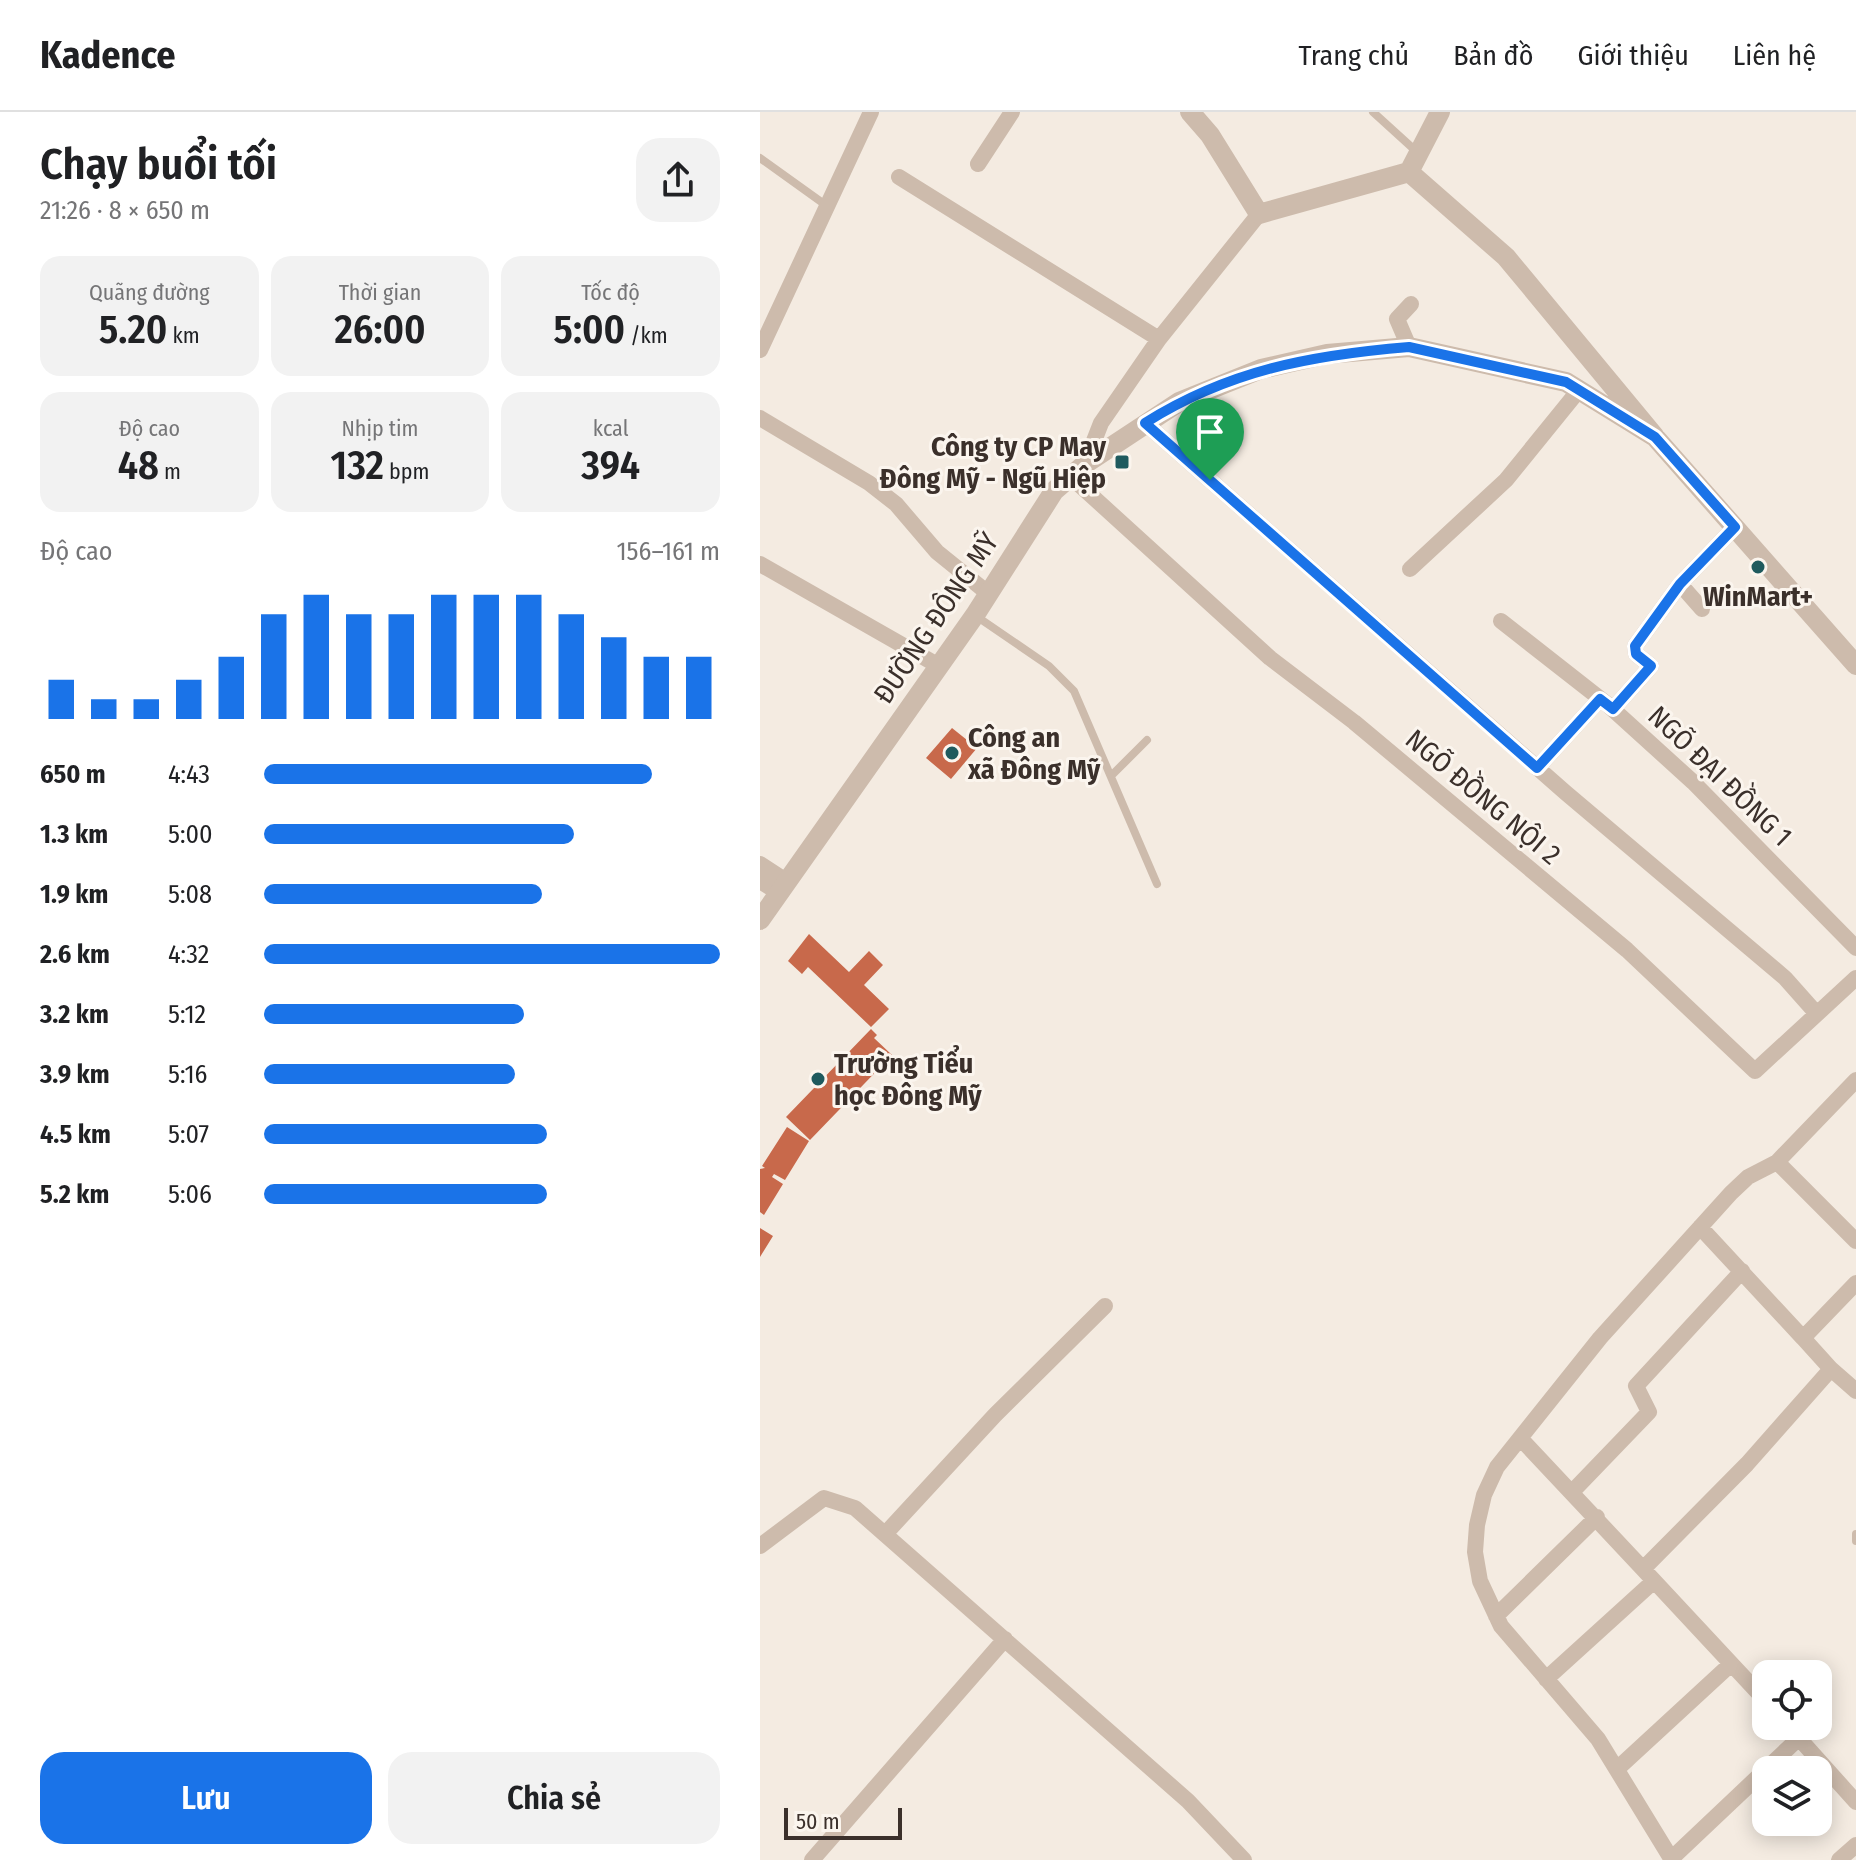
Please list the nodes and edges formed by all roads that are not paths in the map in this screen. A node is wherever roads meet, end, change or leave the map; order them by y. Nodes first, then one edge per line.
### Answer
1 (871, 112) edge
2 (1012, 112) edge
3 (1190, 112) edge
4 (1373, 112) edge
5 (1440, 112) edge
6 (760, 158) edge
7 (978, 164) dead end
8 (1415, 164) junction
9 (899, 177) dead end
10 (827, 206) junction
11 (1259, 214) junction
12 (1411, 304) dead end
13 (1159, 339) junction
14 (1409, 347) junction
15 (760, 350) edge
16 (1579, 390) junction
17 (760, 418) edge
18 (1145, 423) junction
19 (1655, 437) junction
20 (1078, 470) junction
21 (1735, 527) junction
22 (760, 564) edge
23 (1410, 569) dead end
24 (1680, 584) junction
25 (989, 594) junction
26 (1702, 609) dead end
27 (975, 615) junction
28 (1501, 621) dead end
29 (1856, 665) edge
30 (939, 666) junction
31 (1606, 704) junction
32 (1147, 740) dead end
33 (1537, 768) junction
34 (1113, 774) junction
35 (760, 864) edge
36 (760, 881) edge
37 (1157, 884) dead end
38 (782, 887) junction
39 (760, 920) edge
40 (1856, 948) edge
41 (1856, 978) edge
42 (1817, 1014) junction
43 (1854, 1086) edge
44 (1777, 1162) junction
45 (1700, 1227) junction
46 (1856, 1241) edge
47 (1742, 1271) junction
48 (1856, 1283) edge
49 (1105, 1306) dead end
50 (1803, 1338) junction
51 (1831, 1369) junction
52 (1856, 1391) edge
53 (1521, 1439) junction
54 (1573, 1491) junction
55 (1597, 1517) junction
56 (886, 1533) junction
57 (1856, 1534) edge
58 (1856, 1541) edge
59 (760, 1546) edge
60 (1649, 1575) junction
61 (1496, 1616) junction
62 (1005, 1639) junction
63 (1731, 1664) junction
64 (1546, 1679) junction
65 (1752, 1686) edge
66 (1785, 1740) edge
67 (1801, 1740) edge
68 (1617, 1769) junction
69 (1853, 1791) edge
70 (1856, 1845) edge
71 (1671, 1859) edge
72 (812, 1860) edge
73 (1244, 1860) edge
74 (1839, 1860) edge

1 - 10 street
2 - 7 street
3 - 11 street
4 - 8 lane
5 - 8 street
6 - 10 lane
8 - 11 street
8 - 19 street
9 - 13 street
10 - 15 street
11 - 13 street
12 - 14 street
13 - 20 street
14 - 16 street, ĐƯỜNG ĐÔNG MỸ
14 - 18 street, ĐƯỜNG ĐÔNG MỸ
16 - 19 street, ĐƯỜNG ĐÔNG MỸ
16 - 23 street
17 - 25 street
18 - 20 street, ĐƯỜNG ĐÔNG MỸ
18 - 33 street
19 - 21 street
20 - 25 street, ĐƯỜNG ĐÔNG MỸ
20 - 42 street, NGÕ ĐỒNG NỘI 2
21 - 24 street
21 - 29 street
22 - 30 street
24 - 26 street
24 - 31 street
25 - 27 street, ĐƯỜNG ĐÔNG MỸ
27 - 30 street, ĐƯỜNG ĐÔNG MỸ
27 - 34 lane
28 - 31 street, NGÕ ĐẠI ĐỒNG 1
30 - 38 street, ĐƯỜNG ĐÔNG MỸ
31 - 33 street
31 - 40 street, NGÕ ĐẠI ĐỒNG 1
32 - 34 lane
33 - 42 street
34 - 37 lane
35 - 38 street
36 - 38 street
38 - 39 street, ĐƯỜNG ĐÔNG MỸ
41 - 42 street, NGÕ ĐỒNG NỘI 2
43 - 44 street
44 - 45 street
44 - 46 street
45 - 47 street
45 - 53 street
47 - 50 street
47 - 54 street
48 - 50 street
49 - 56 street
50 - 51 street
51 - 52 street
51 - 60 street
53 - 54 street
53 - 61 street
54 - 55 street
55 - 60 street
55 - 61 street
56 - 59 street
56 - 62 street
57 - 58 lane
60 - 63 street
60 - 64 street
61 - 64 street
62 - 72 street
62 - 73 street
63 - 65 street
63 - 68 street
64 - 68 street
66 - 71 street
67 - 69 street
68 - 71 street
70 - 74 street

